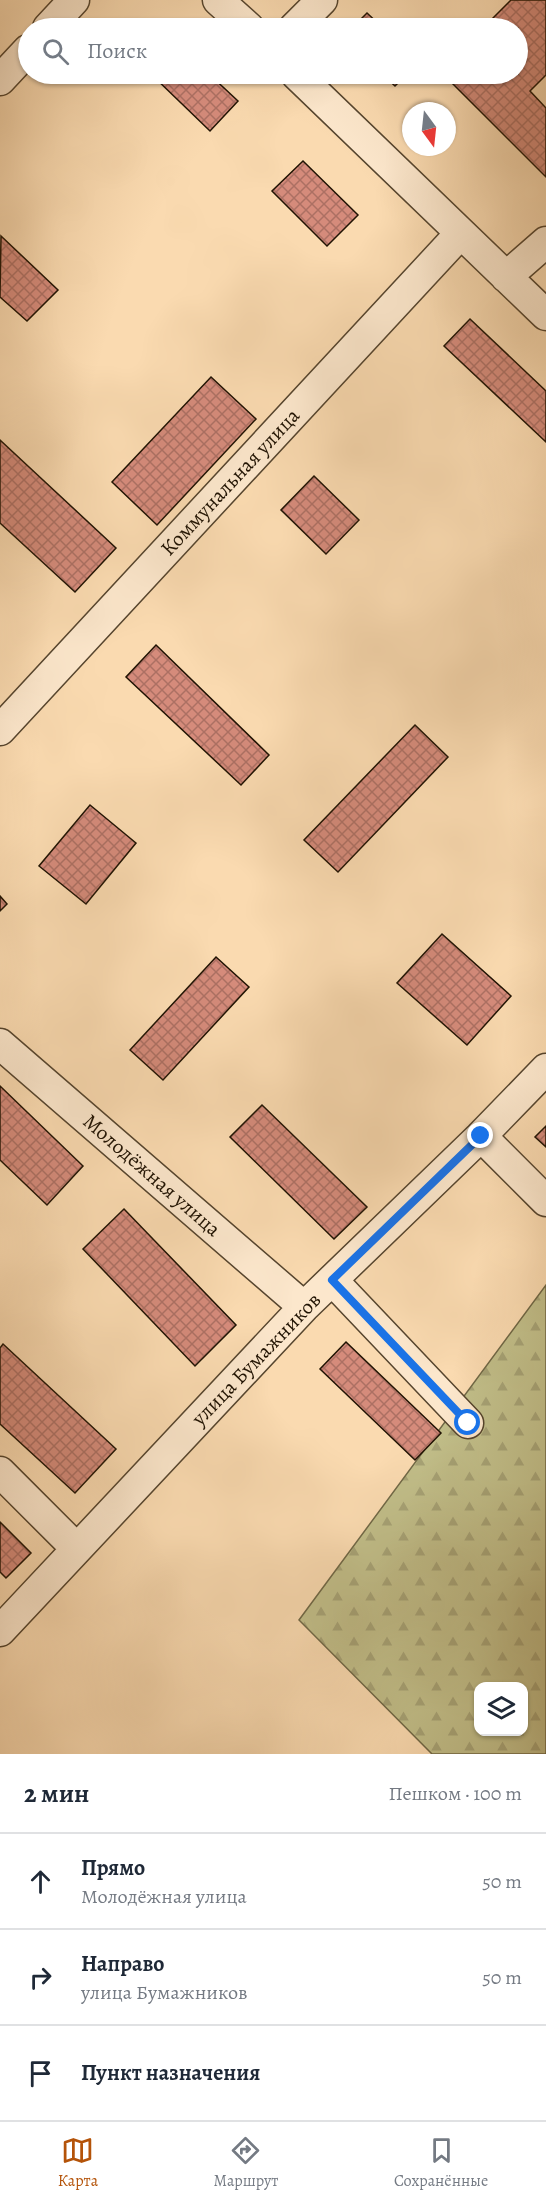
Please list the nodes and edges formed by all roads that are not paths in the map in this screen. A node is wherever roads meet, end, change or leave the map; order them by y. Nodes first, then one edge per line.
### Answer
1 (74, 0) edge
2 (218, 0) edge
3 (322, 0) edge
4 (57, 18) edge
5 (238, 18) edge
6 (304, 18) edge
7 (18, 61) edge
8 (0, 81) edge
9 (306, 84) edge
10 (460, 234) junction
11 (546, 242) edge
12 (506, 278) junction
13 (546, 315) edge
14 (0, 729) edge
15 (0, 1044) edge
16 (546, 1069) edge
17 (481, 1136) junction
18 (546, 1201) edge
19 (332, 1280) junction
20 (304, 1307) junction
21 (468, 1423) dead end
22 (0, 1472) edge
23 (76, 1548) junction
24 (0, 1631) edge

1 - 4 street
2 - 5 street
3 - 6 street
7 - 8 street
9 - 10 street
10 - 12 street
10 - 14 street, Коммунальная улица
11 - 12 street
12 - 13 street
15 - 20 street, Молодёжная улица
16 - 17 street, улица Бумажников
17 - 18 street
17 - 19 street, улица Бумажников
19 - 20 street, улица Бумажников
19 - 21 street
20 - 23 street, улица Бумажников
22 - 23 street
23 - 24 street, улица Бумажников

